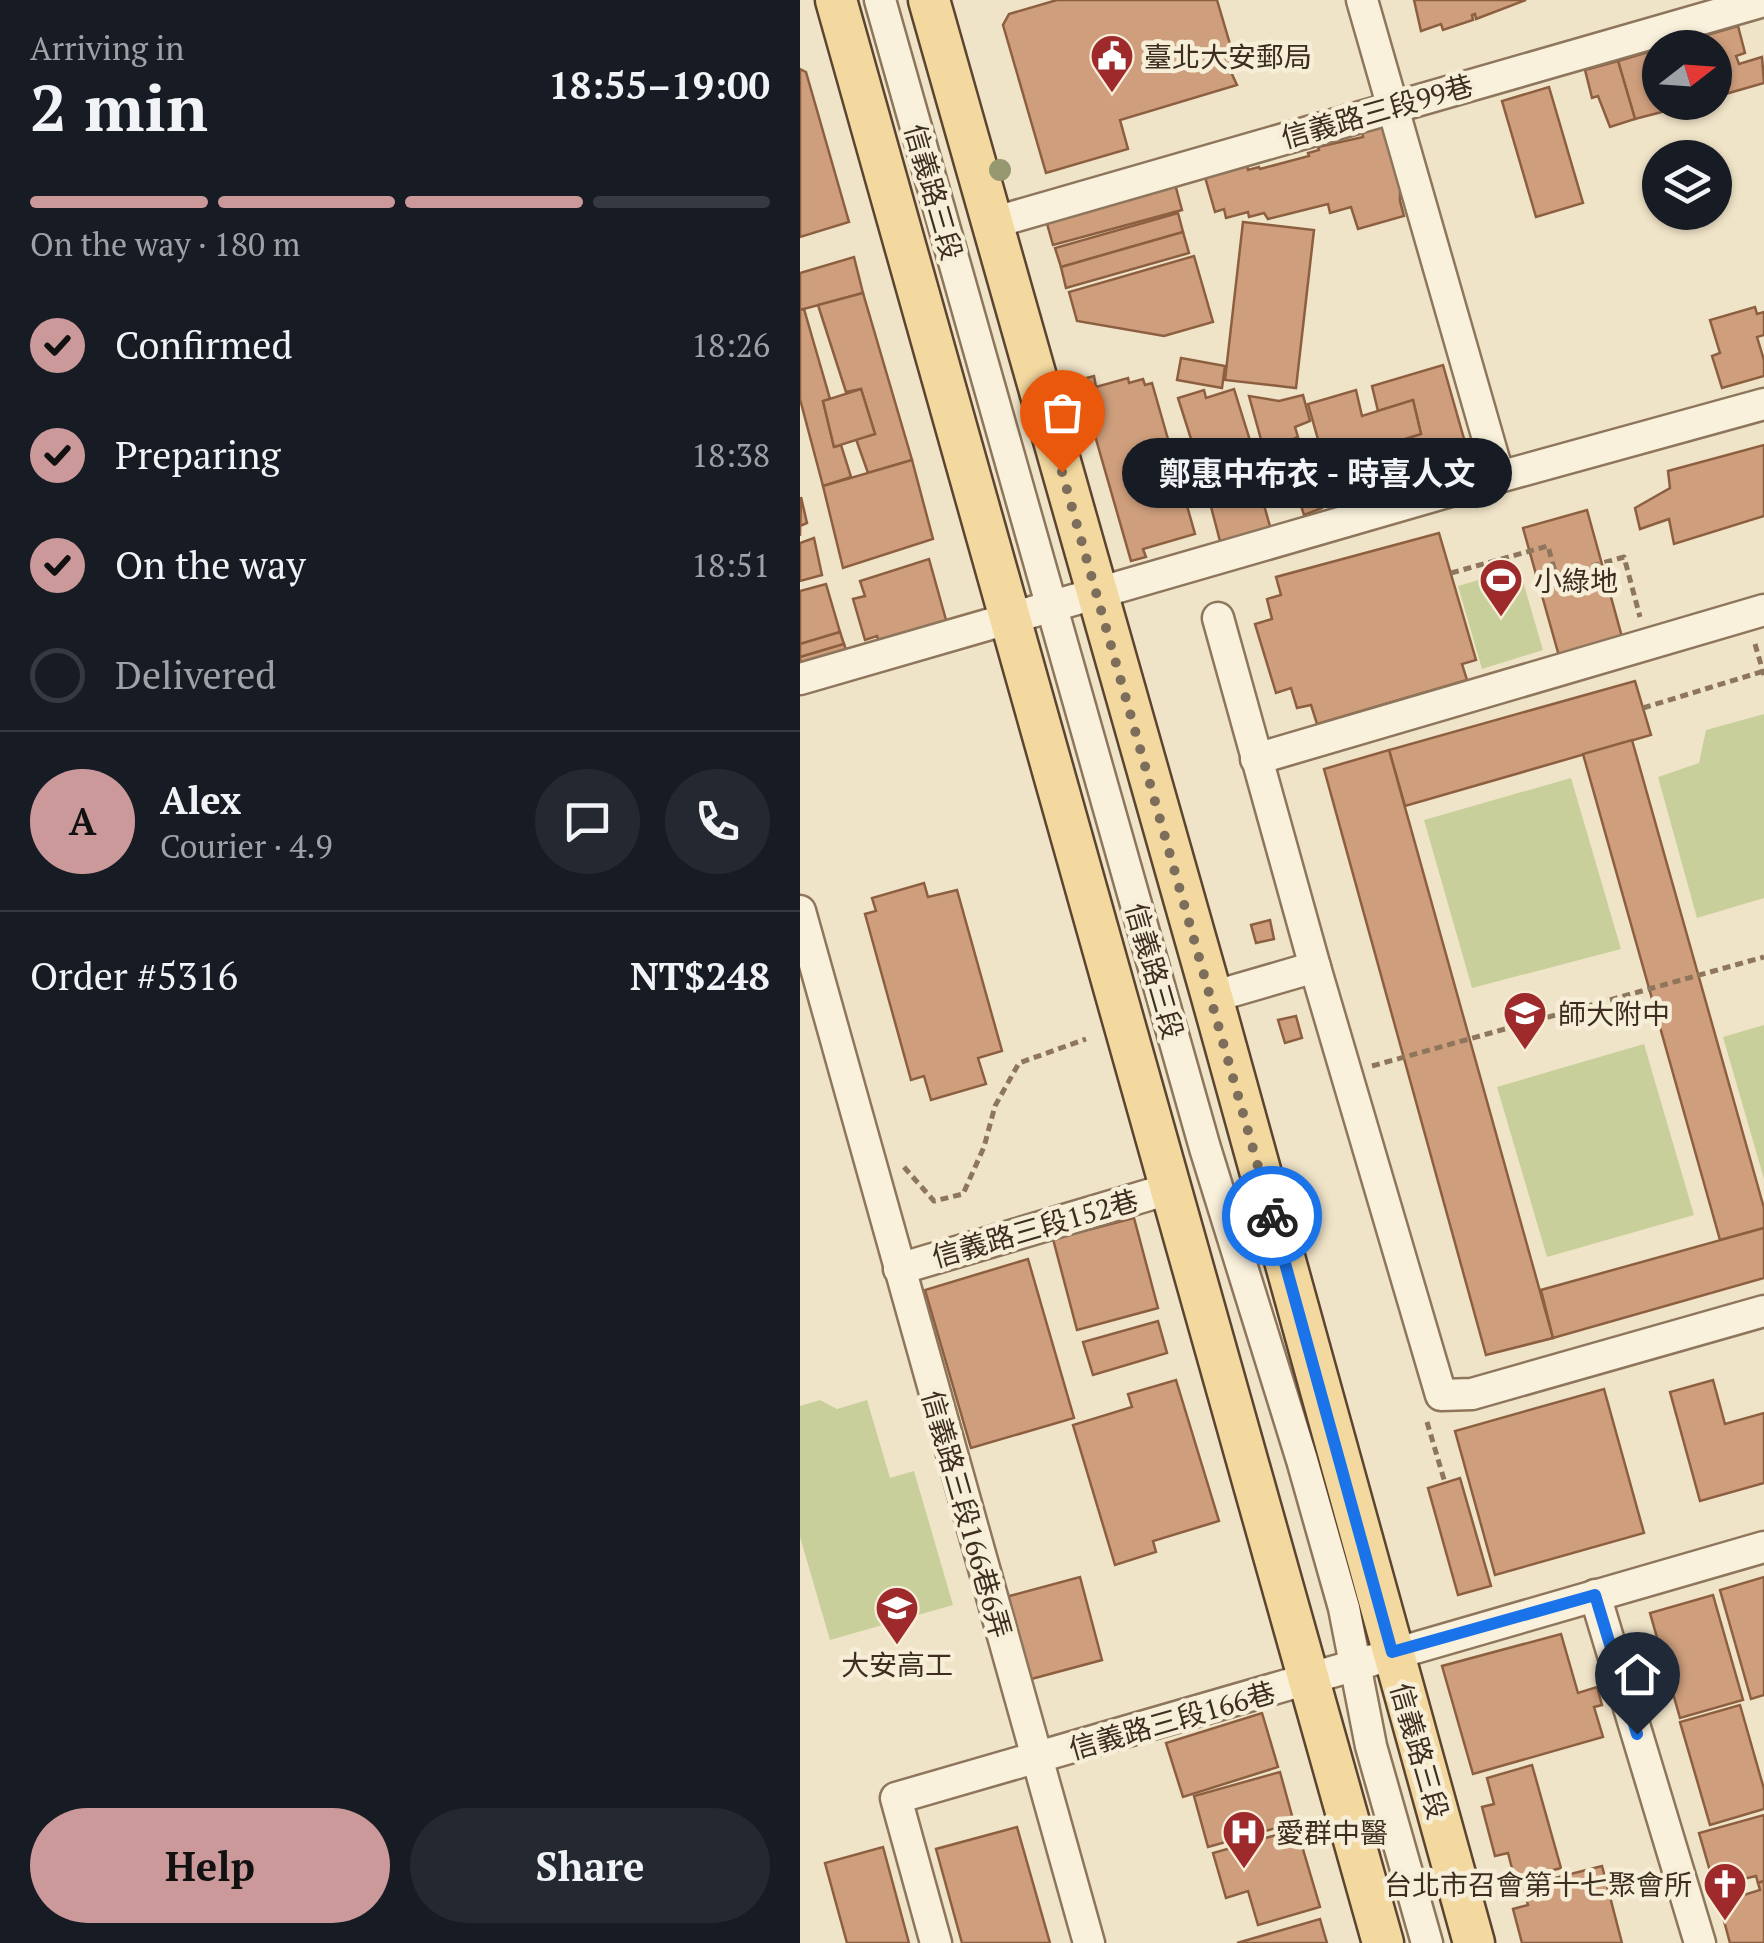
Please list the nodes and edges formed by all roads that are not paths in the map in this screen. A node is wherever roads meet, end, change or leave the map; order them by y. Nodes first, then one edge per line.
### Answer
1 (836, 0) edge
2 (880, 0) edge
3 (930, 0) edge
4 (1362, 0) edge
5 (1764, 2) edge
6 (1393, 106) junction
7 (992, 223) junction
8 (1764, 404) edge
9 (1499, 477) junction
10 (1095, 594) junction
11 (1050, 606) junction
12 (1764, 610) edge
13 (1009, 618) junction
14 (1218, 618) dead end
15 (800, 679) edge
16 (1256, 759) junction
17 (800, 911) edge
18 (1315, 967) junction
19 (1212, 997) junction
20 (1172, 1188) junction
21 (898, 1268) junction
22 (1764, 1311) edge
23 (1764, 1547) edge
24 (1595, 1595) junction
25 (1392, 1652) junction
26 (1354, 1665) junction
27 (1309, 1680) junction
28 (1036, 1759) junction
29 (936, 1943) edge
30 (1089, 1943) edge
31 (1383, 1943) edge
32 (1427, 1943) edge
33 (1474, 1943) edge
34 (1700, 1943) edge

1 - 13 main road, 信義路三段
2 - 11 street, 信義路三段
3 - 7 main road, 信義路三段
4 - 6 street
5 - 6 street, 信義路三段99巷
6 - 7 street, 信義路三段99巷
6 - 9 street
7 - 10 main road, 信義路三段
8 - 9 street
9 - 10 street
10 - 11 street
10 - 19 main road, 信義路三段
11 - 13 street
11 - 26 street, 信義路三段
12 - 16 street
13 - 15 street
13 - 20 main road, 信義路三段
14 - 16 street
16 - 18 street
17 - 21 street, 信義路三段166巷6弄
18 - 19 street
18 - 22 street
19 - 25 main road, 信義路三段
20 - 21 street, 信義路三段152巷
20 - 27 main road, 信義路三段
21 - 28 street, 信義路三段166巷6弄
23 - 24 street, 信義路三段166巷
24 - 25 street, 信義路三段166巷
24 - 34 street
25 - 26 street, 信義路三段166巷
25 - 33 main road, 信義路三段
26 - 27 street, 信義路三段166巷
26 - 32 street, 信義路三段
27 - 28 street, 信義路三段166巷
27 - 31 main road, 信義路三段
28 - 29 street, 信義路三段166巷
28 - 30 street, 信義路三段166巷6弄

